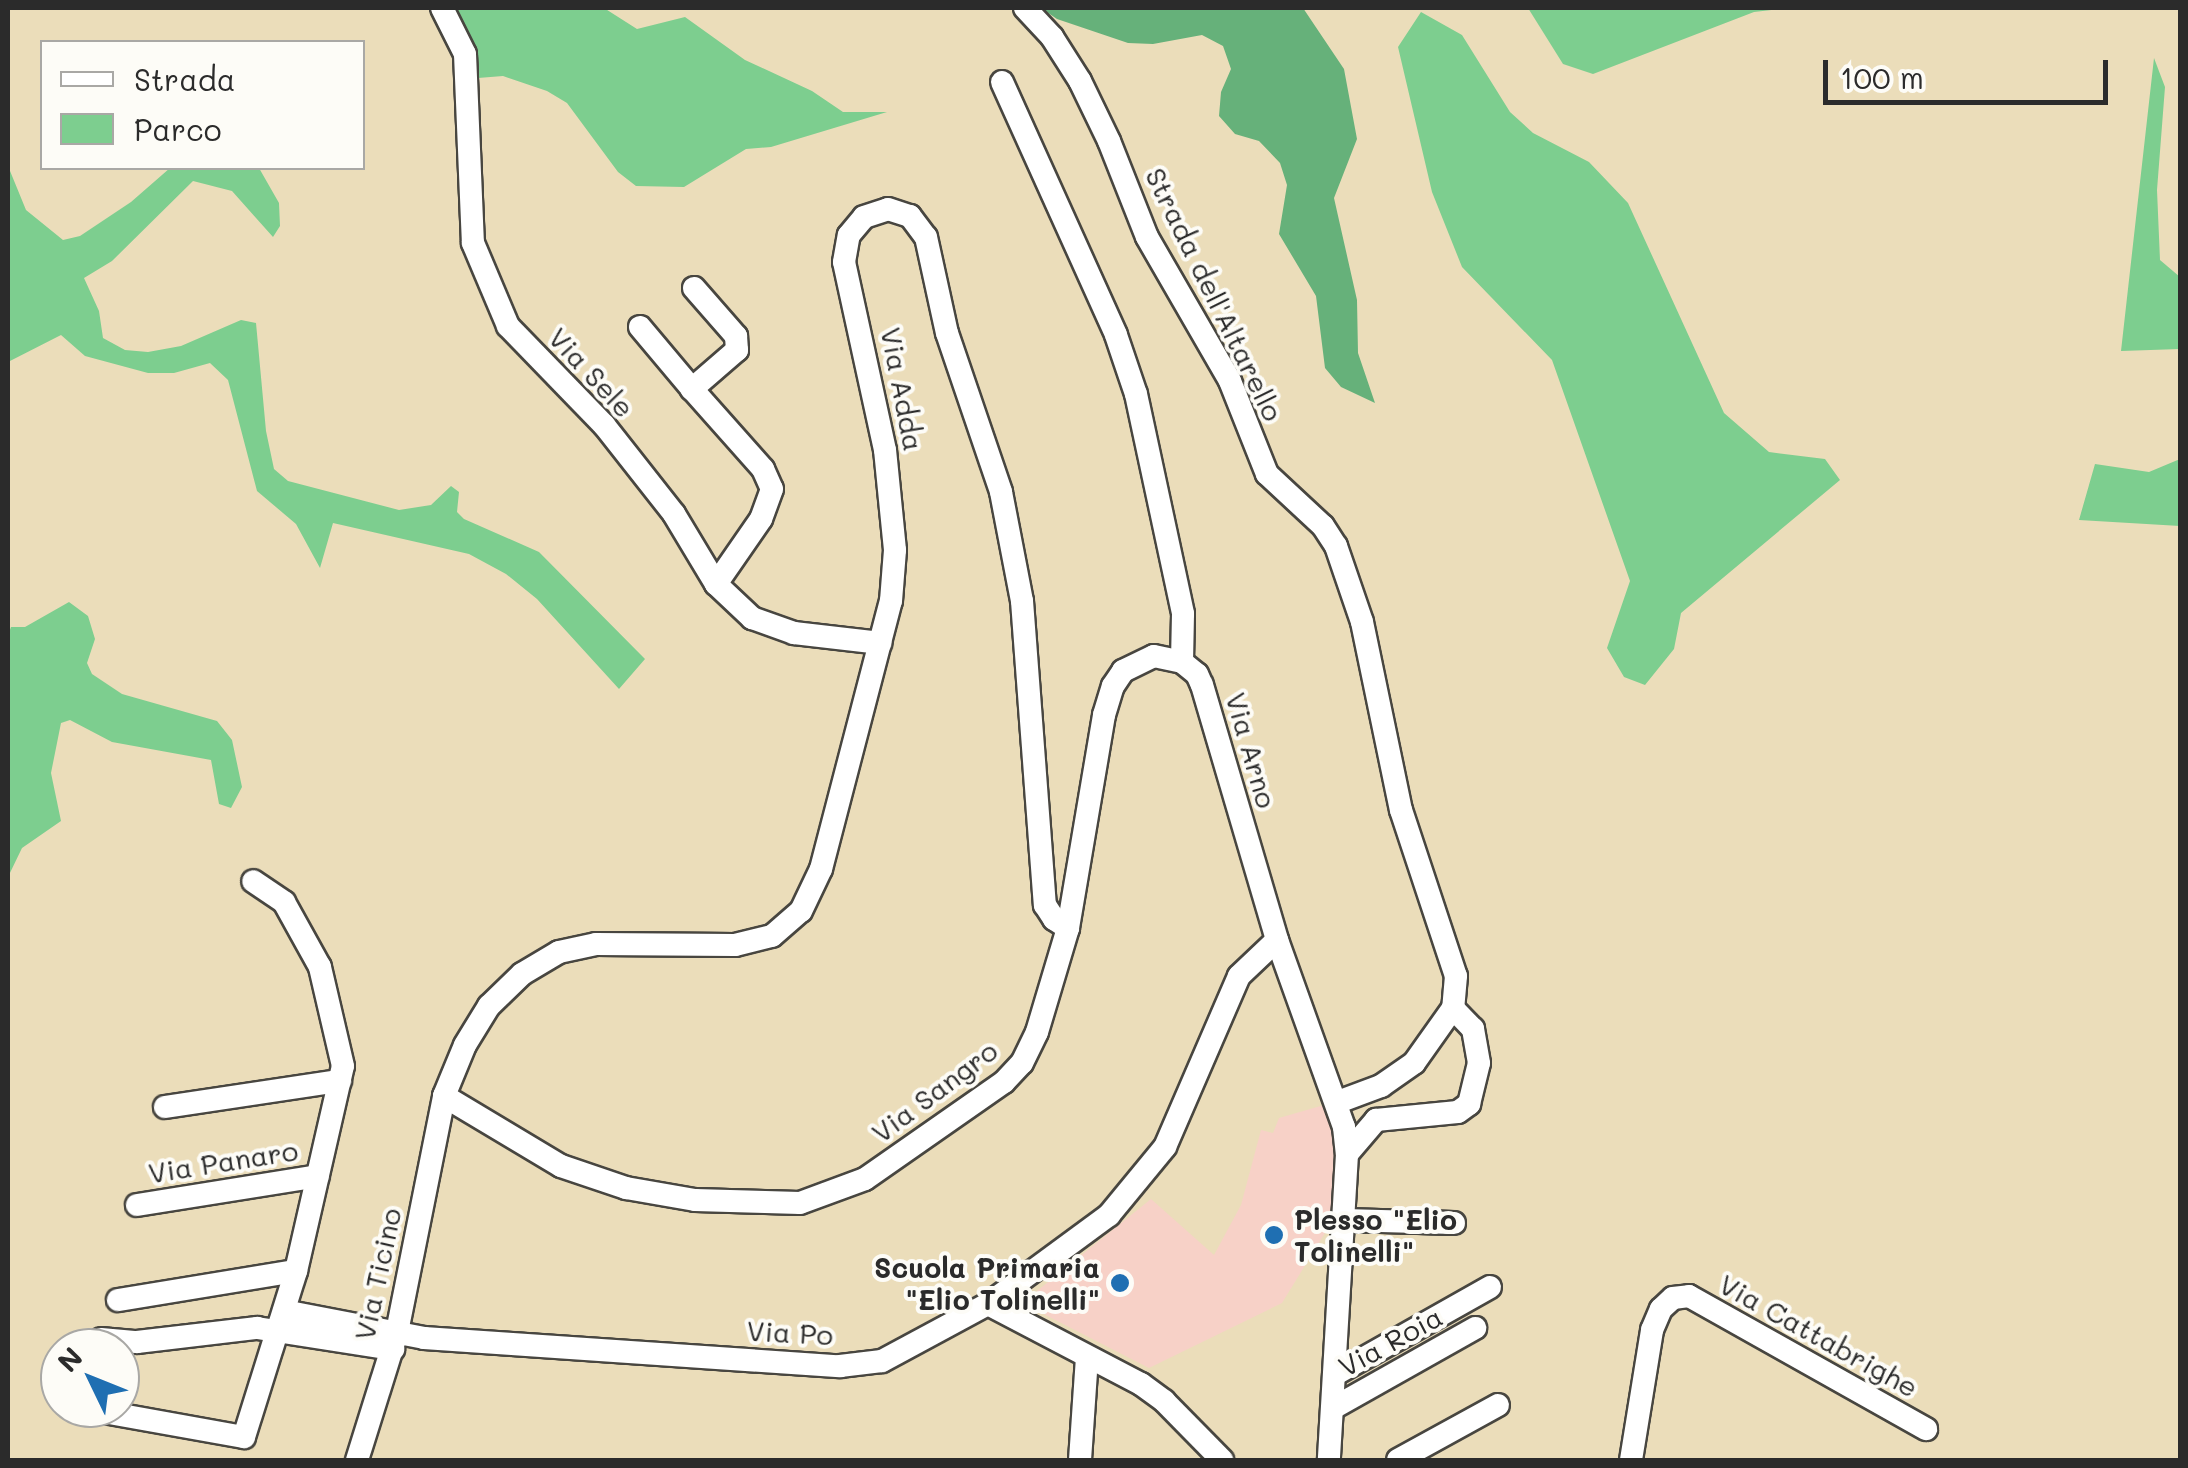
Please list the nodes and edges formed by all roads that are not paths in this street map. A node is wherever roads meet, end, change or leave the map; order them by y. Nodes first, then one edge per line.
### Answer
1 (442, 8) edge
2 (1025, 8) edge
3 (1002, 82) dead end
4 (694, 288) dead end
5 (640, 328) dead end
6 (692, 389) junction
7 (716, 584) junction
8 (880, 643) junction
9 (1182, 662) junction
10 (253, 881) dead end
11 (1068, 928) junction
12 (1276, 940) junction
13 (1454, 1008) junction
14 (340, 1080) junction
15 (444, 1096) junction
16 (1338, 1102) junction
17 (165, 1107) dead end
18 (1347, 1154) junction
19 (318, 1176) junction
20 (137, 1205) dead end
21 (1344, 1220) junction
22 (1454, 1222) dead end
23 (296, 1271) junction
24 (1490, 1287) dead end
25 (118, 1300) dead end
26 (988, 1304) junction
27 (282, 1320) junction
28 (1475, 1328) dead end
29 (395, 1340) junction
30 (140, 1342) edge
31 (1087, 1356) junction
32 (1334, 1375) junction
33 (1498, 1405) dead end
34 (1335, 1407) junction
35 (140, 1419) edge
36 (1926, 1429) dead end
37 (357, 1460) edge
38 (1080, 1460) edge
39 (1222, 1460) edge
40 (1329, 1460) edge
41 (1398, 1460) edge
42 (1631, 1460) edge

1 - 7 street, Via Sele
2 - 13 street, Strada dell'Altarello
3 - 9 street
4 - 6 street
5 - 6 street
6 - 7 street
7 - 8 street, Via Sele
8 - 11 street, Via Adda
8 - 15 street, Via Adda
9 - 11 street, Via Sangro
9 - 12 street, Via Arno
10 - 14 street, Via Panaro
11 - 15 street, Via Sangro
12 - 16 street, Via Arno
12 - 26 street, Via Po
13 - 16 street
13 - 18 street, Strada dell'Altarello
14 - 17 street
14 - 19 street, Via Panaro
15 - 29 street, Via Ticino
16 - 18 street, Via Arno
18 - 21 street, Via Arno
19 - 20 street, Via Panaro
19 - 23 street, Via Panaro
21 - 22 street
21 - 32 street, Via Arno
23 - 25 street
23 - 27 street, Via Panaro
24 - 32 street
26 - 29 street, Via Po
26 - 31 street
27 - 29 street
27 - 30 street
27 - 35 street, Via Panaro
28 - 34 street, Via Roia
29 - 37 street, Via Ticino
31 - 38 street
31 - 39 street
32 - 34 street, Via Arno
33 - 41 street
34 - 40 street, Via Arno
36 - 42 street, Via Cattabrighe

